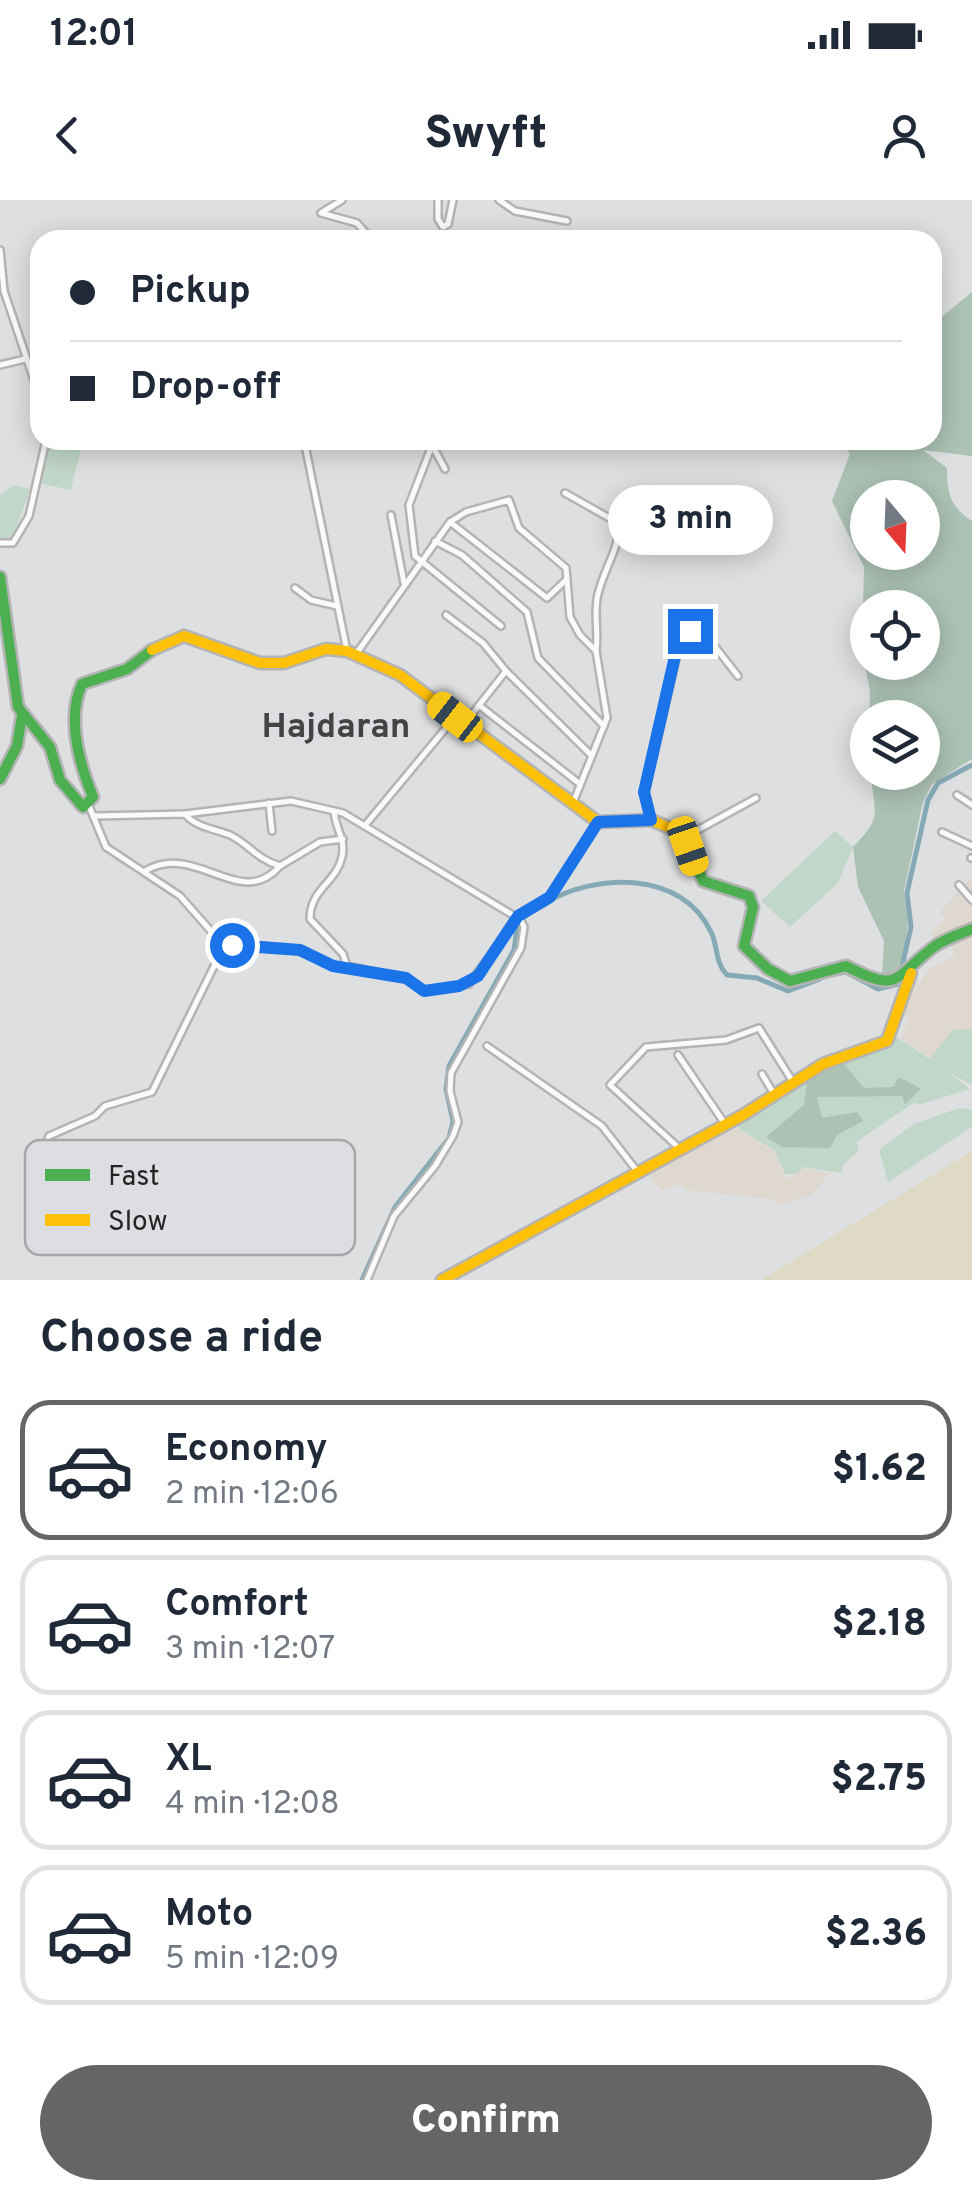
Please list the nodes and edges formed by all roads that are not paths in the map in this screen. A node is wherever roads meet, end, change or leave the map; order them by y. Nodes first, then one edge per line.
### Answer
1 (342, 200) edge
2 (438, 200) edge
3 (453, 200) edge
4 (499, 200) edge
5 (567, 221) dead end
6 (363, 230) edge
7 (0, 250) edge
8 (4, 308) edge
9 (25, 358) junction
10 (0, 364) edge
11 (30, 371) edge
12 (44, 450) edge
13 (306, 450) edge
14 (429, 450) edge
15 (434, 450) edge
16 (445, 469) dead end
17 (566, 494) dead end
18 (391, 515) dead end
19 (450, 522) junction
20 (436, 541) junction
21 (0, 543) edge
22 (418, 562) junction
23 (0, 576) edge
24 (567, 578) junction
25 (404, 583) junction
26 (296, 588) dead end
27 (337, 606) junction
28 (446, 615) dead end
29 (501, 626) dead end
30 (596, 651) junction
31 (351, 653) junction
32 (506, 671) junction
33 (738, 676) dead end
34 (480, 706) junction
35 (22, 716) junction
36 (460, 720) junction
37 (604, 726) junction
38 (592, 756) junction
39 (0, 779) edge
40 (580, 785) junction
41 (957, 794) dead end
42 (756, 798) dead end
43 (269, 803) junction
44 (573, 805) junction
45 (972, 805) edge
46 (92, 811) junction
47 (334, 811) junction
48 (185, 814) junction
49 (651, 820) junction
50 (598, 822) junction
51 (367, 824) junction
52 (272, 830) dead end
53 (942, 832) dead end
54 (684, 838) junction
55 (342, 839) junction
56 (972, 846) edge
57 (280, 866) junction
58 (145, 871) junction
59 (959, 885) dead end
60 (972, 900) edge
61 (520, 918) junction
62 (972, 929) edge
63 (221, 941) junction
64 (347, 966) junction
65 (911, 971) junction
66 (487, 1046) dead end
67 (678, 1055) dead end
68 (762, 1074) dead end
69 (793, 1082) junction
70 (774, 1094) junction
71 (724, 1124) junction
72 (48, 1140) edge
73 (680, 1148) junction
74 (639, 1174) junction
75 (366, 1280) edge
76 (442, 1280) edge

1 - 6 street
2 - 3 street
4 - 5 street
7 - 8 street
8 - 9 street
9 - 10 street
9 - 11 street
12 - 21 street
13 - 27 street
14 - 22 street
15 - 16 street
17 - 30 street
18 - 25 street
19 - 20 street
19 - 24 street
19 - 24 street
20 - 22 street
20 - 37 street
22 - 25 street
22 - 29 street
23 - 35 main road
24 - 30 street
25 - 31 street
26 - 27 street
27 - 31 street
28 - 32 street
30 - 37 street
31 - 36 main road
31 - 46 main road
32 - 34 street
32 - 38 street
33 - 49 street
34 - 36 street
34 - 40 street
35 - 39 main road
35 - 46 main road
36 - 44 main road
36 - 51 street
37 - 38 street
38 - 40 street
40 - 44 street
41 - 45 street
42 - 54 street
43 - 47 street
43 - 48 street
43 - 52 street
44 - 50 main road
46 - 48 street
46 - 58 street
47 - 51 street
47 - 55 street
48 - 57 street
49 - 50 main road
49 - 54 main road
50 - 61 street
51 - 61 street
53 - 56 street
54 - 65 main road
55 - 57 street
55 - 64 street
57 - 58 street
58 - 63 street
59 - 60 street
61 - 64 street
61 - 75 street
62 - 65 main road
63 - 64 street
63 - 72 street
65 - 69 main road
66 - 74 street
67 - 71 street
68 - 70 street
69 - 70 main road
69 - 73 street
70 - 71 main road
71 - 73 main road
73 - 74 main road
74 - 76 main road

